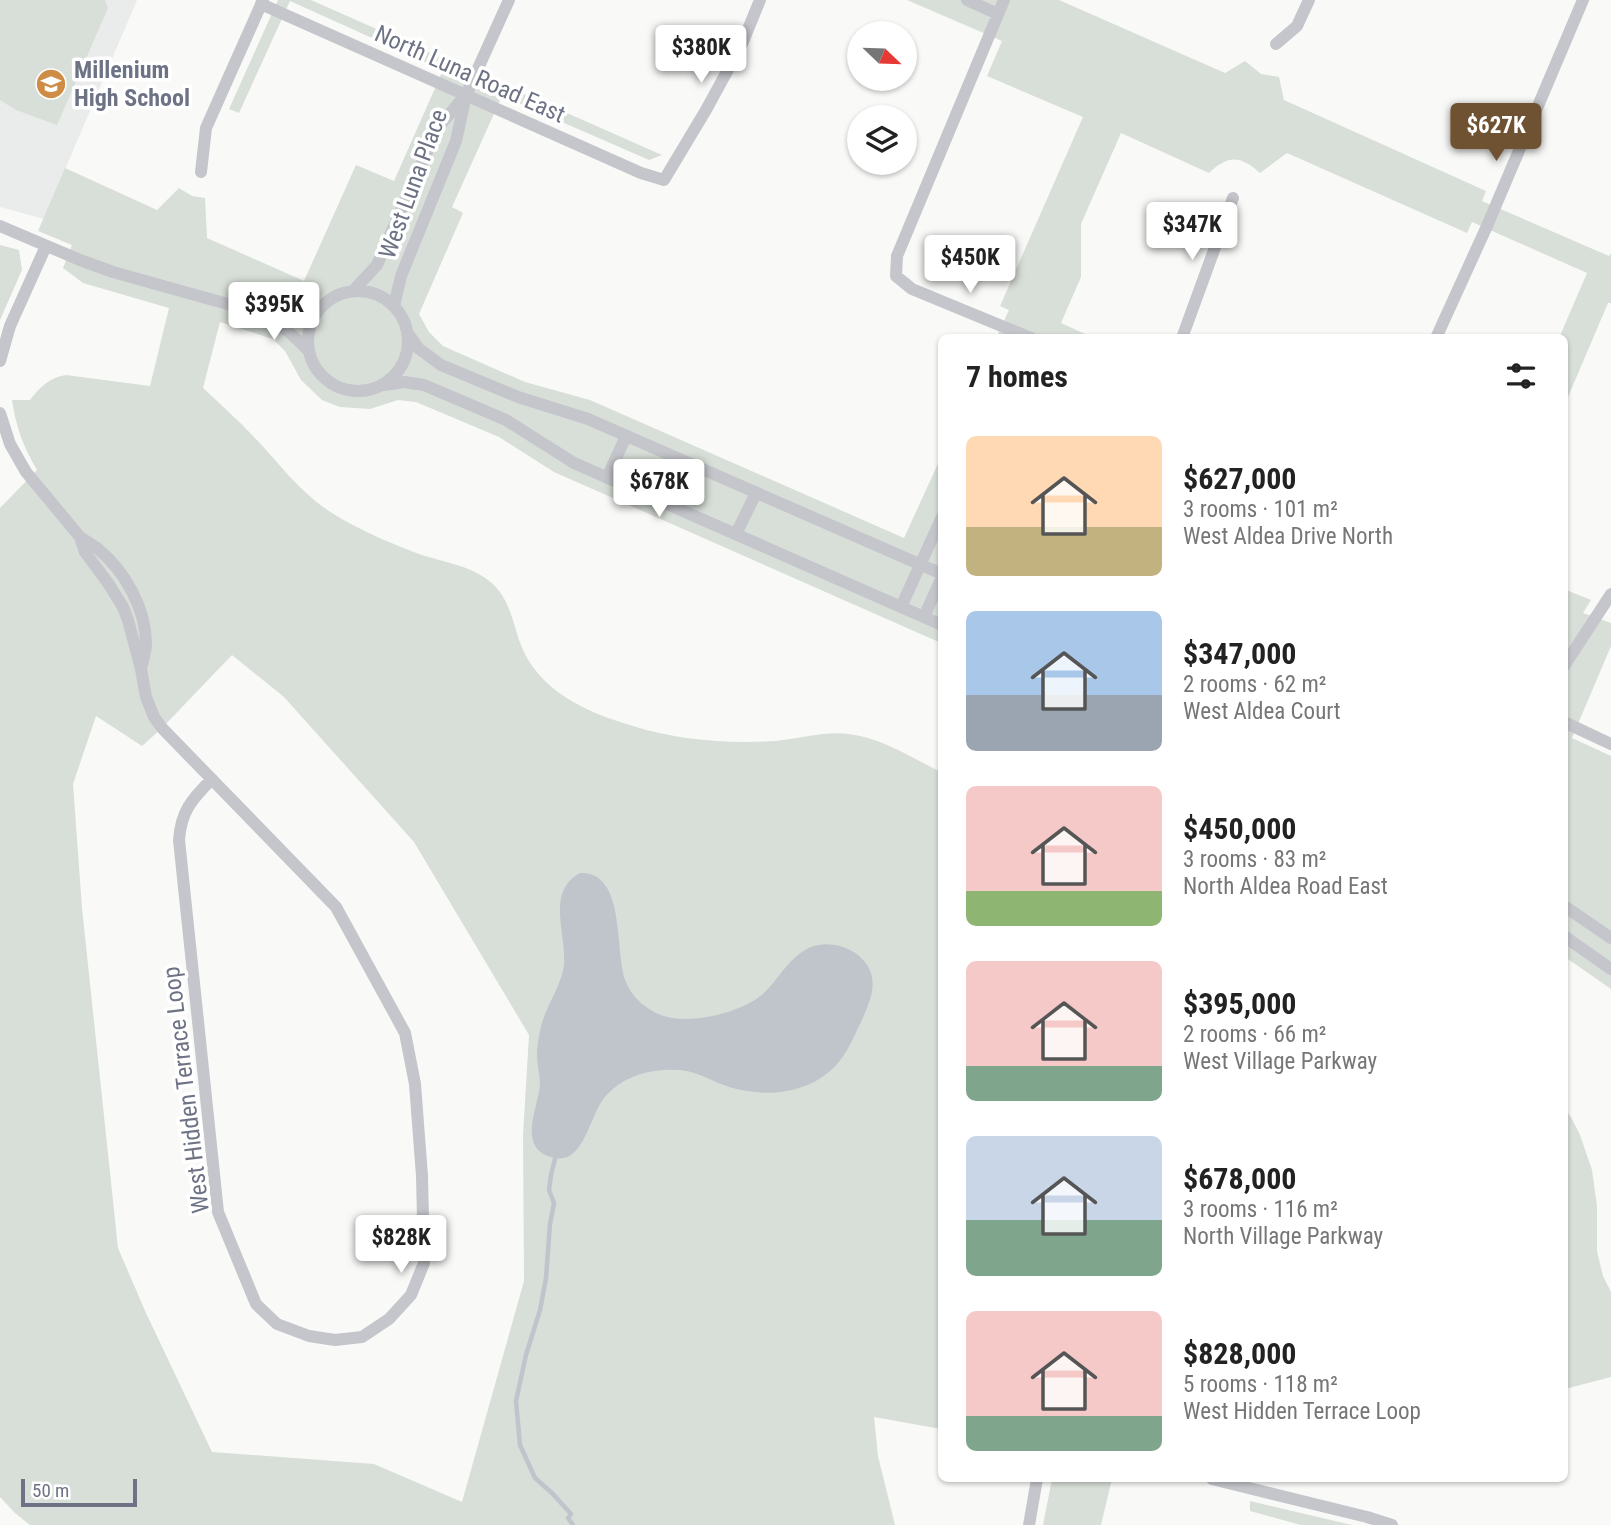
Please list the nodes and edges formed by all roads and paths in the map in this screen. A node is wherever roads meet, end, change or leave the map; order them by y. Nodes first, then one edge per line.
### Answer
1 (509, 0) edge
2 (760, 0) edge
3 (967, 0) edge
4 (1004, 0) edge
5 (1308, 0) edge
6 (1583, 0) edge
7 (262, 2) edge
8 (998, 14) junction
9 (1276, 44) dead end
10 (466, 95) junction
11 (201, 172) dead end
12 (1233, 198) dead end
13 (0, 226) edge
14 (47, 246) junction
15 (353, 291) junction
16 (394, 306) junction
17 (256, 312) junction
18 (318, 312) junction
19 (407, 332) junction
20 (1019, 334) edge
21 (1183, 334) edge
22 (1438, 334) edge
23 (308, 350) junction
24 (0, 361) edge
25 (384, 385) junction
26 (0, 413) edge
27 (626, 436) junction
28 (607, 478) junction
29 (756, 493) junction
30 (938, 526) edge
31 (736, 534) junction
32 (80, 537) junction
33 (920, 565) junction
34 (120, 573) junction
35 (938, 574) edge
36 (108, 583) junction
37 (938, 585) edge
38 (1611, 594) edge
39 (901, 607) junction
40 (924, 617) junction
41 (938, 623) edge
42 (1568, 660) edge
43 (141, 670) junction
44 (1568, 724) edge
45 (1611, 744) edge
46 (212, 779) junction
47 (1568, 909) edge
48 (1611, 938) edge
49 (1568, 939) edge
50 (1611, 969) edge
51 (1036, 1482) edge
52 (1224, 1482) edge
53 (1387, 1524) edge
54 (1029, 1525) edge

1 - 10 street
2 - 10 street, North Luna Road East
3 - 8 street
4 - 8 street
5 - 9 street
6 - 22 street
7 - 10 street, North Luna Road East
7 - 11 street
8 - 20 street
10 - 15 street, West Luna Place
10 - 16 street, West Luna Place
12 - 21 street
13 - 14 street
14 - 17 street
14 - 24 street
15 - 16 street
15 - 18 street
16 - 19 street
17 - 18 street
17 - 23 street
18 - 23 street
19 - 25 street
19 - 27 street
23 - 25 street
25 - 28 street
26 - 32 street, West Hidden Terrace Loop
27 - 28 street
27 - 29 street
28 - 31 street
29 - 31 street
29 - 33 street
30 - 33 street
31 - 39 street
32 - 34 street
32 - 36 street, West Hidden Terrace Loop
33 - 35 street
33 - 39 street
34 - 36 street
34 - 43 street
36 - 43 street, West Hidden Terrace Loop
37 - 40 street
38 - 42 street
39 - 40 street
40 - 41 street
43 - 46 street, West Hidden Terrace Loop
44 - 45 street
46 - 46 street, West Hidden Terrace Loop
47 - 48 street
49 - 50 street
51 - 54 street
52 - 53 street

